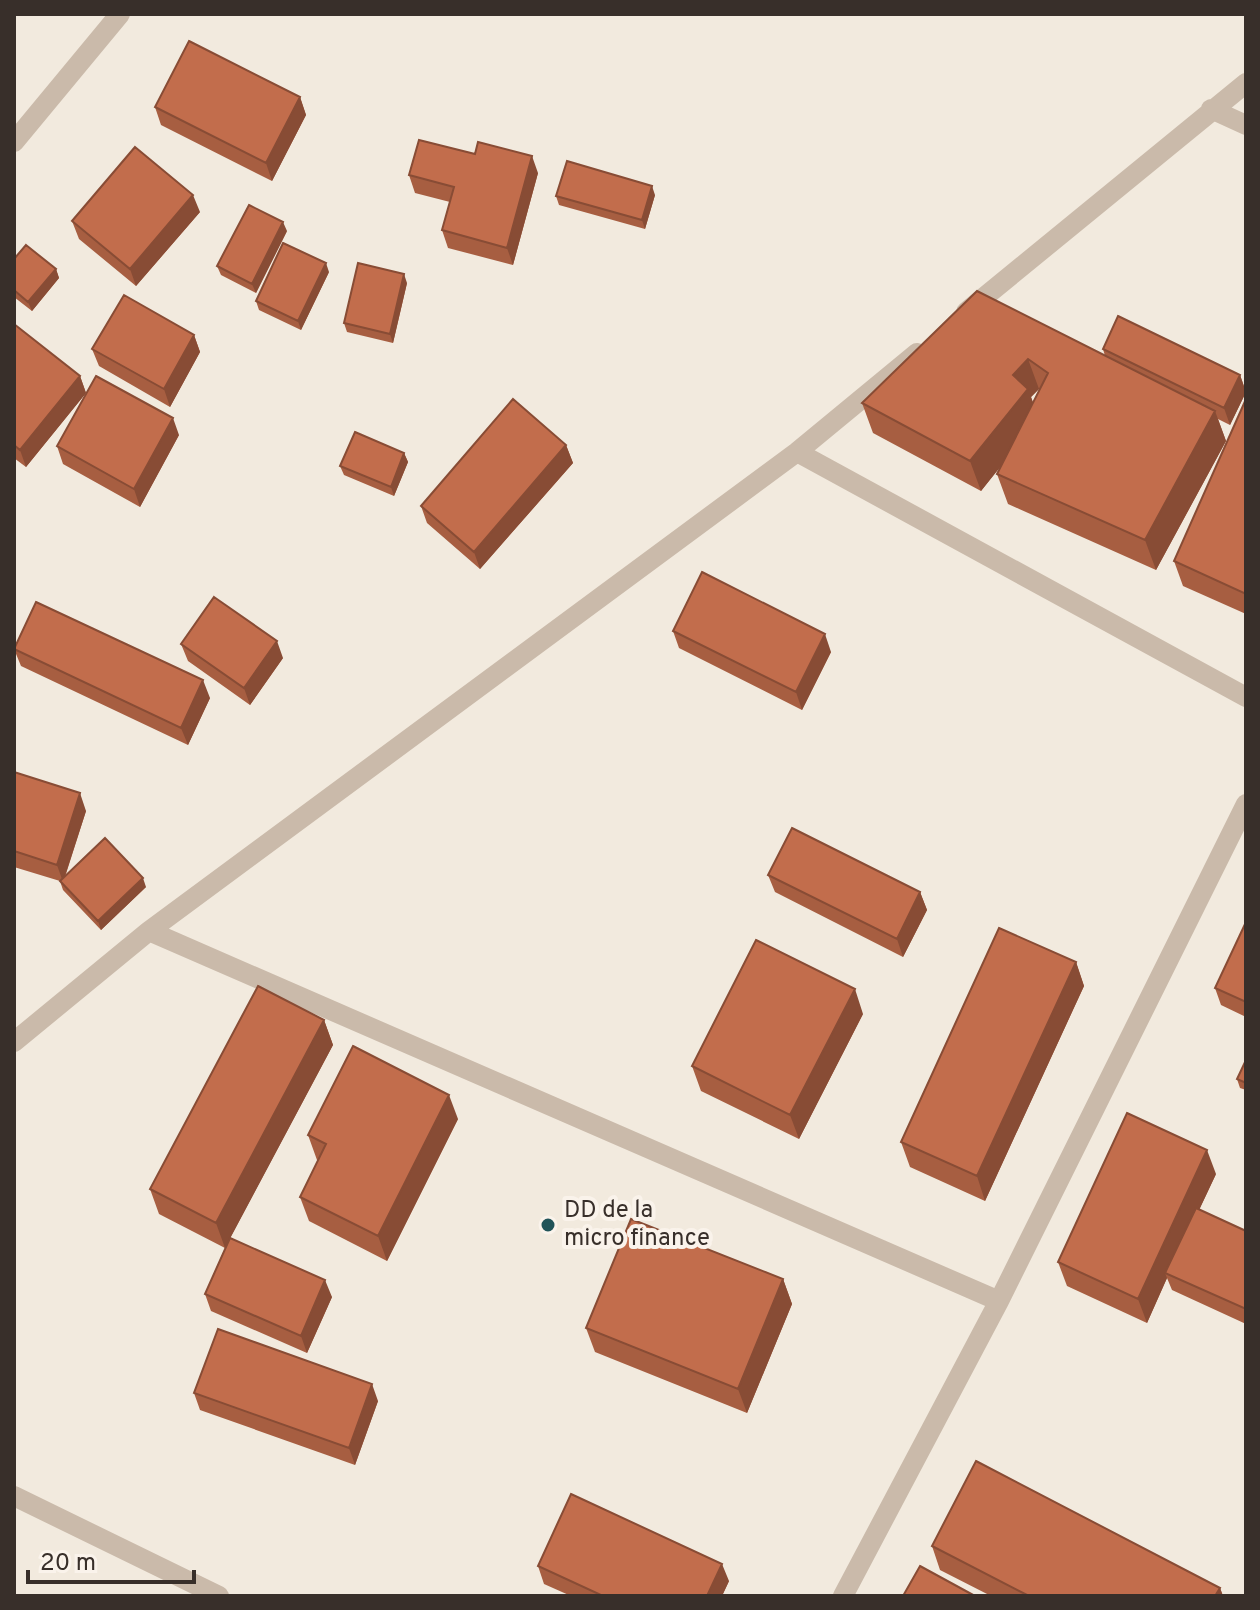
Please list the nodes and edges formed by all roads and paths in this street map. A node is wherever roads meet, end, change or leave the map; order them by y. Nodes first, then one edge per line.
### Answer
1 (120, 14) edge
2 (1246, 83) edge
3 (1211, 109) junction
4 (1246, 125) edge
5 (14, 142) edge
6 (956, 321) edge
7 (931, 341) edge
8 (797, 452) junction
9 (1246, 697) edge
10 (1246, 804) edge
11 (149, 931) junction
12 (14, 1042) edge
13 (999, 1301) junction
14 (14, 1496) edge
15 (219, 1596) edge
16 (843, 1596) edge

1 - 5 street
2 - 3 street
3 - 4 street
3 - 6 street
7 - 8 street
8 - 9 street
8 - 11 street
10 - 13 street
11 - 12 street
11 - 13 street
13 - 16 street
14 - 15 street

